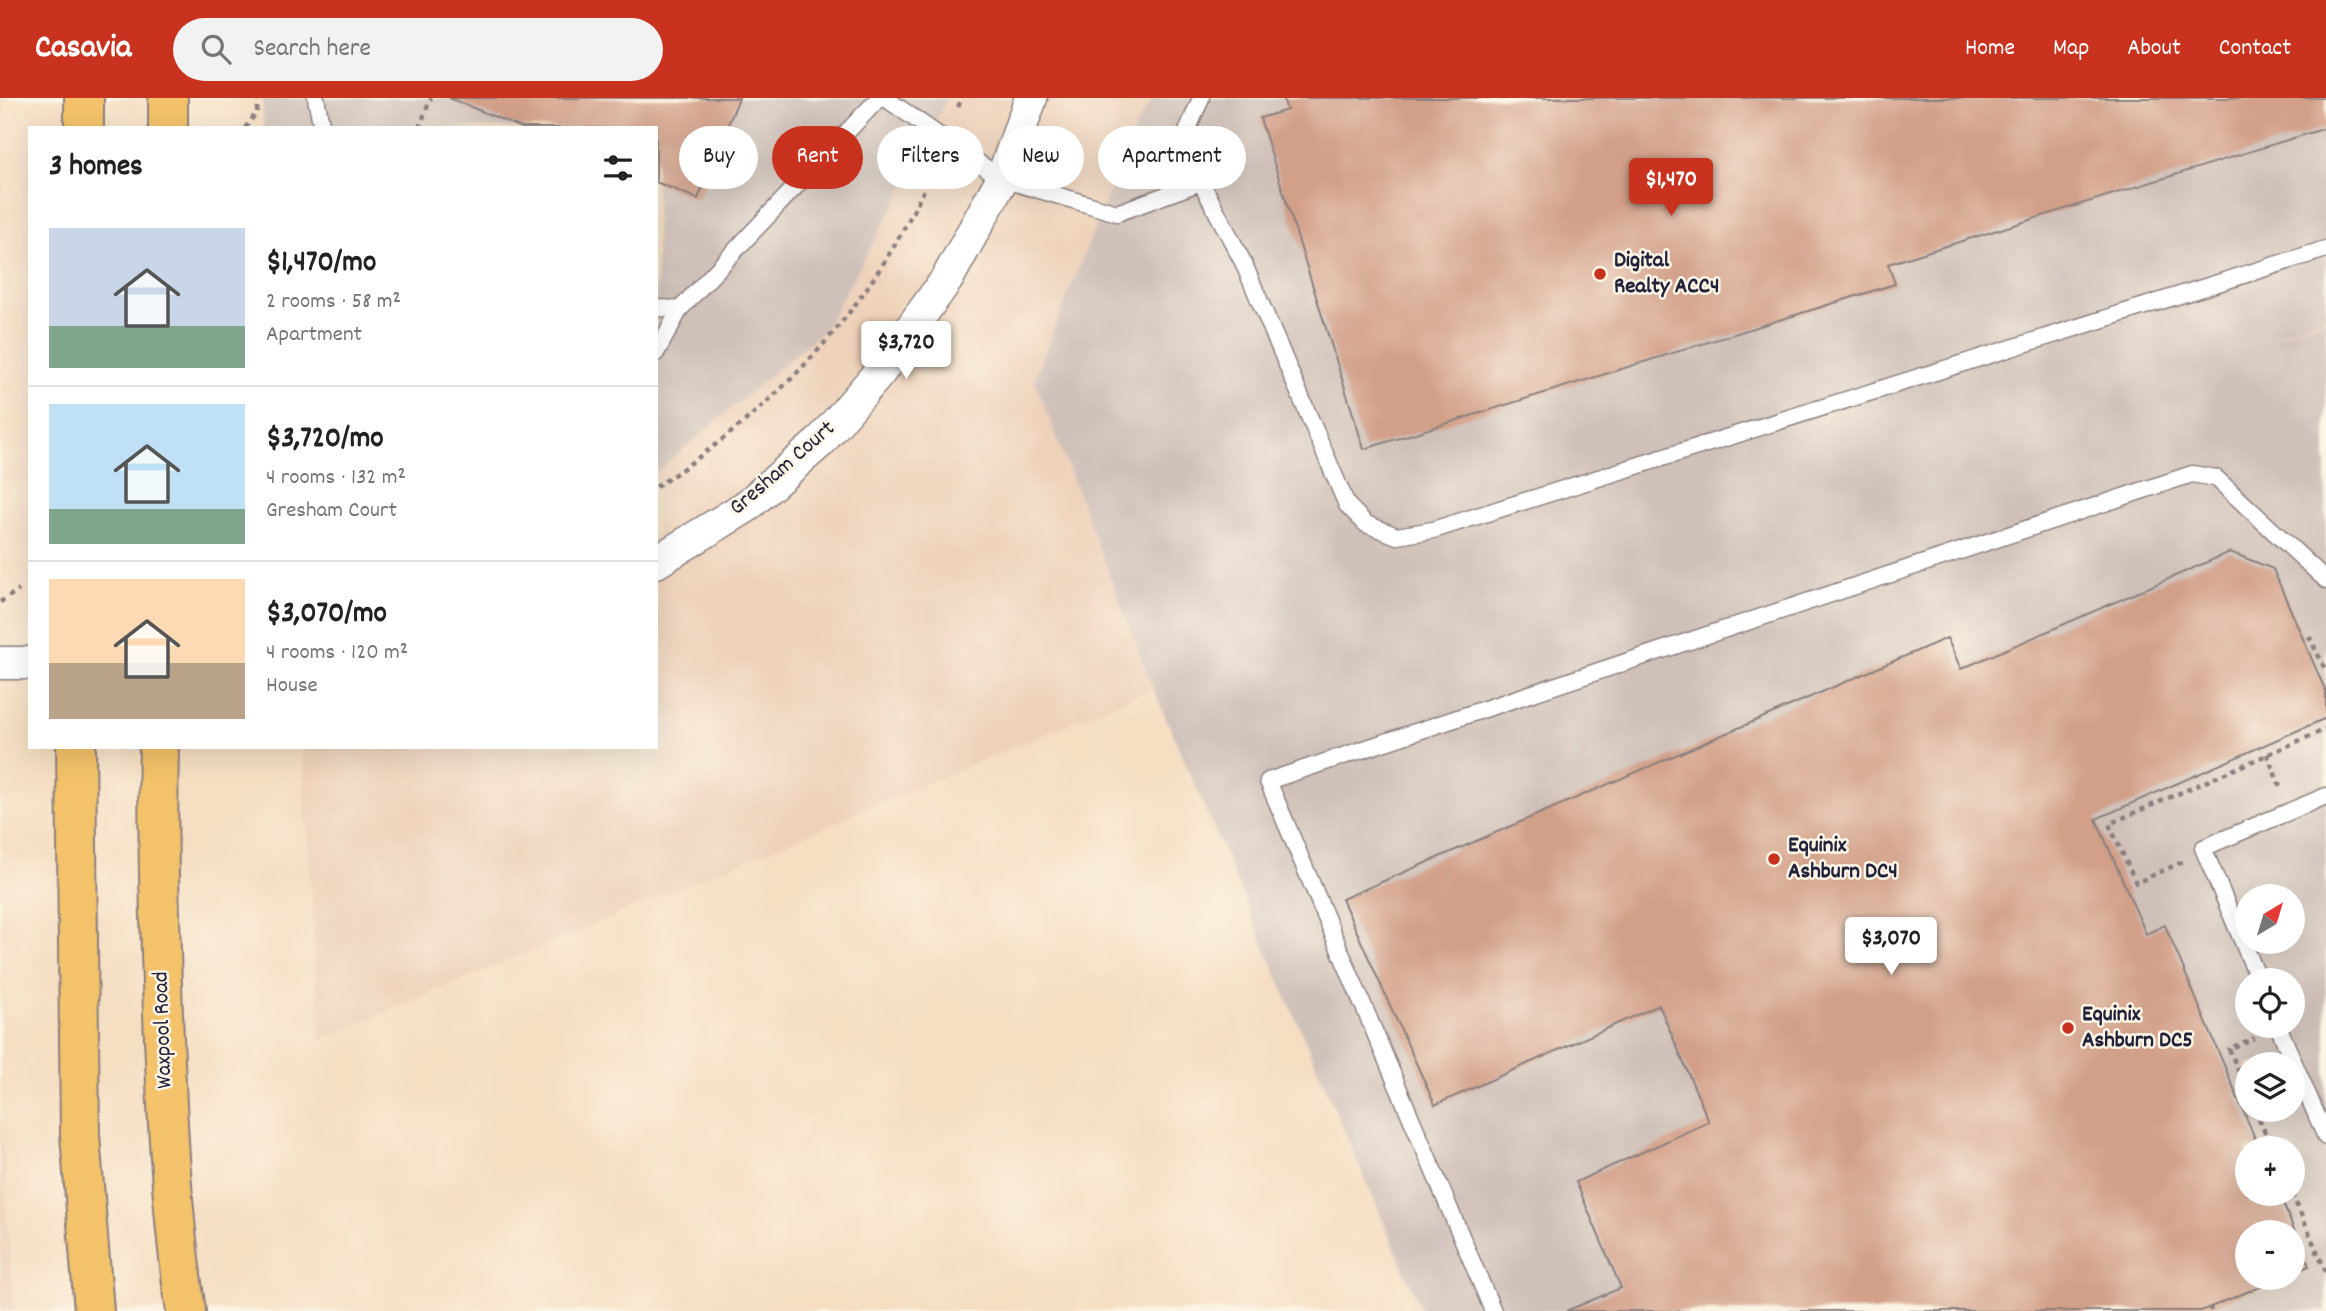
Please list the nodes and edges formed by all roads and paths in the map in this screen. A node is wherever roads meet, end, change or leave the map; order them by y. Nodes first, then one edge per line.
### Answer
1 (84, 98) edge
2 (168, 98) edge
3 (258, 98) edge
4 (316, 98) edge
5 (431, 98) edge
6 (879, 98) edge
7 (885, 98) edge
8 (962, 98) edge
9 (1031, 98) edge
10 (1201, 98) edge
11 (958, 107) dead end
12 (84, 126) edge
13 (168, 126) edge
14 (247, 126) edge
15 (322, 126) edge
16 (420, 126) edge
17 (1021, 126) edge
18 (1189, 126) edge
19 (998, 176) edge
20 (998, 186) edge
21 (925, 189) edge
22 (1036, 189) edge
23 (1180, 189) edge
24 (1205, 189) edge
25 (2326, 248) edge
26 (658, 308) edge
27 (680, 309) junction
28 (658, 349) edge
29 (658, 486) edge
30 (658, 561) edge
31 (2326, 580) edge
32 (19, 590) dead end
33 (0, 602) edge
34 (2309, 636) dead end
35 (0, 663) edge
36 (28, 663) edge
37 (2326, 671) edge
38 (2326, 729) edge
39 (76, 749) edge
40 (159, 749) edge
41 (2267, 754) junction
42 (2326, 796) edge
43 (2290, 811) junction
44 (2186, 861) dead end
45 (2254, 968) edge
46 (2254, 1038) edge
47 (2283, 1038) edge
48 (2235, 1063) edge
49 (2326, 1138) edge
50 (2297, 1206) edge
51 (2326, 1272) edge
52 (94, 1311) edge
53 (186, 1311) edge
54 (1493, 1311) edge

1 - 12 main road
2 - 13 main road
3 - 14 path
4 - 15 lane
5 - 16 path
6 - 27 lane
7 - 19 lane
8 - 11 path
9 - 17 street, Gresham Court
10 - 18 lane
20 - 30 street, Gresham Court
21 - 29 path
22 - 23 lane
24 - 25 lane
26 - 27 lane
27 - 28 lane
31 - 54 lane
32 - 33 path
34 - 37 path
35 - 36 street
38 - 41 path
39 - 52 main road
40 - 53 main road, Waxpool Road
41 - 43 path
41 - 44 path
42 - 43 lane
43 - 45 lane
46 - 48 path
47 - 49 lane
50 - 51 path

